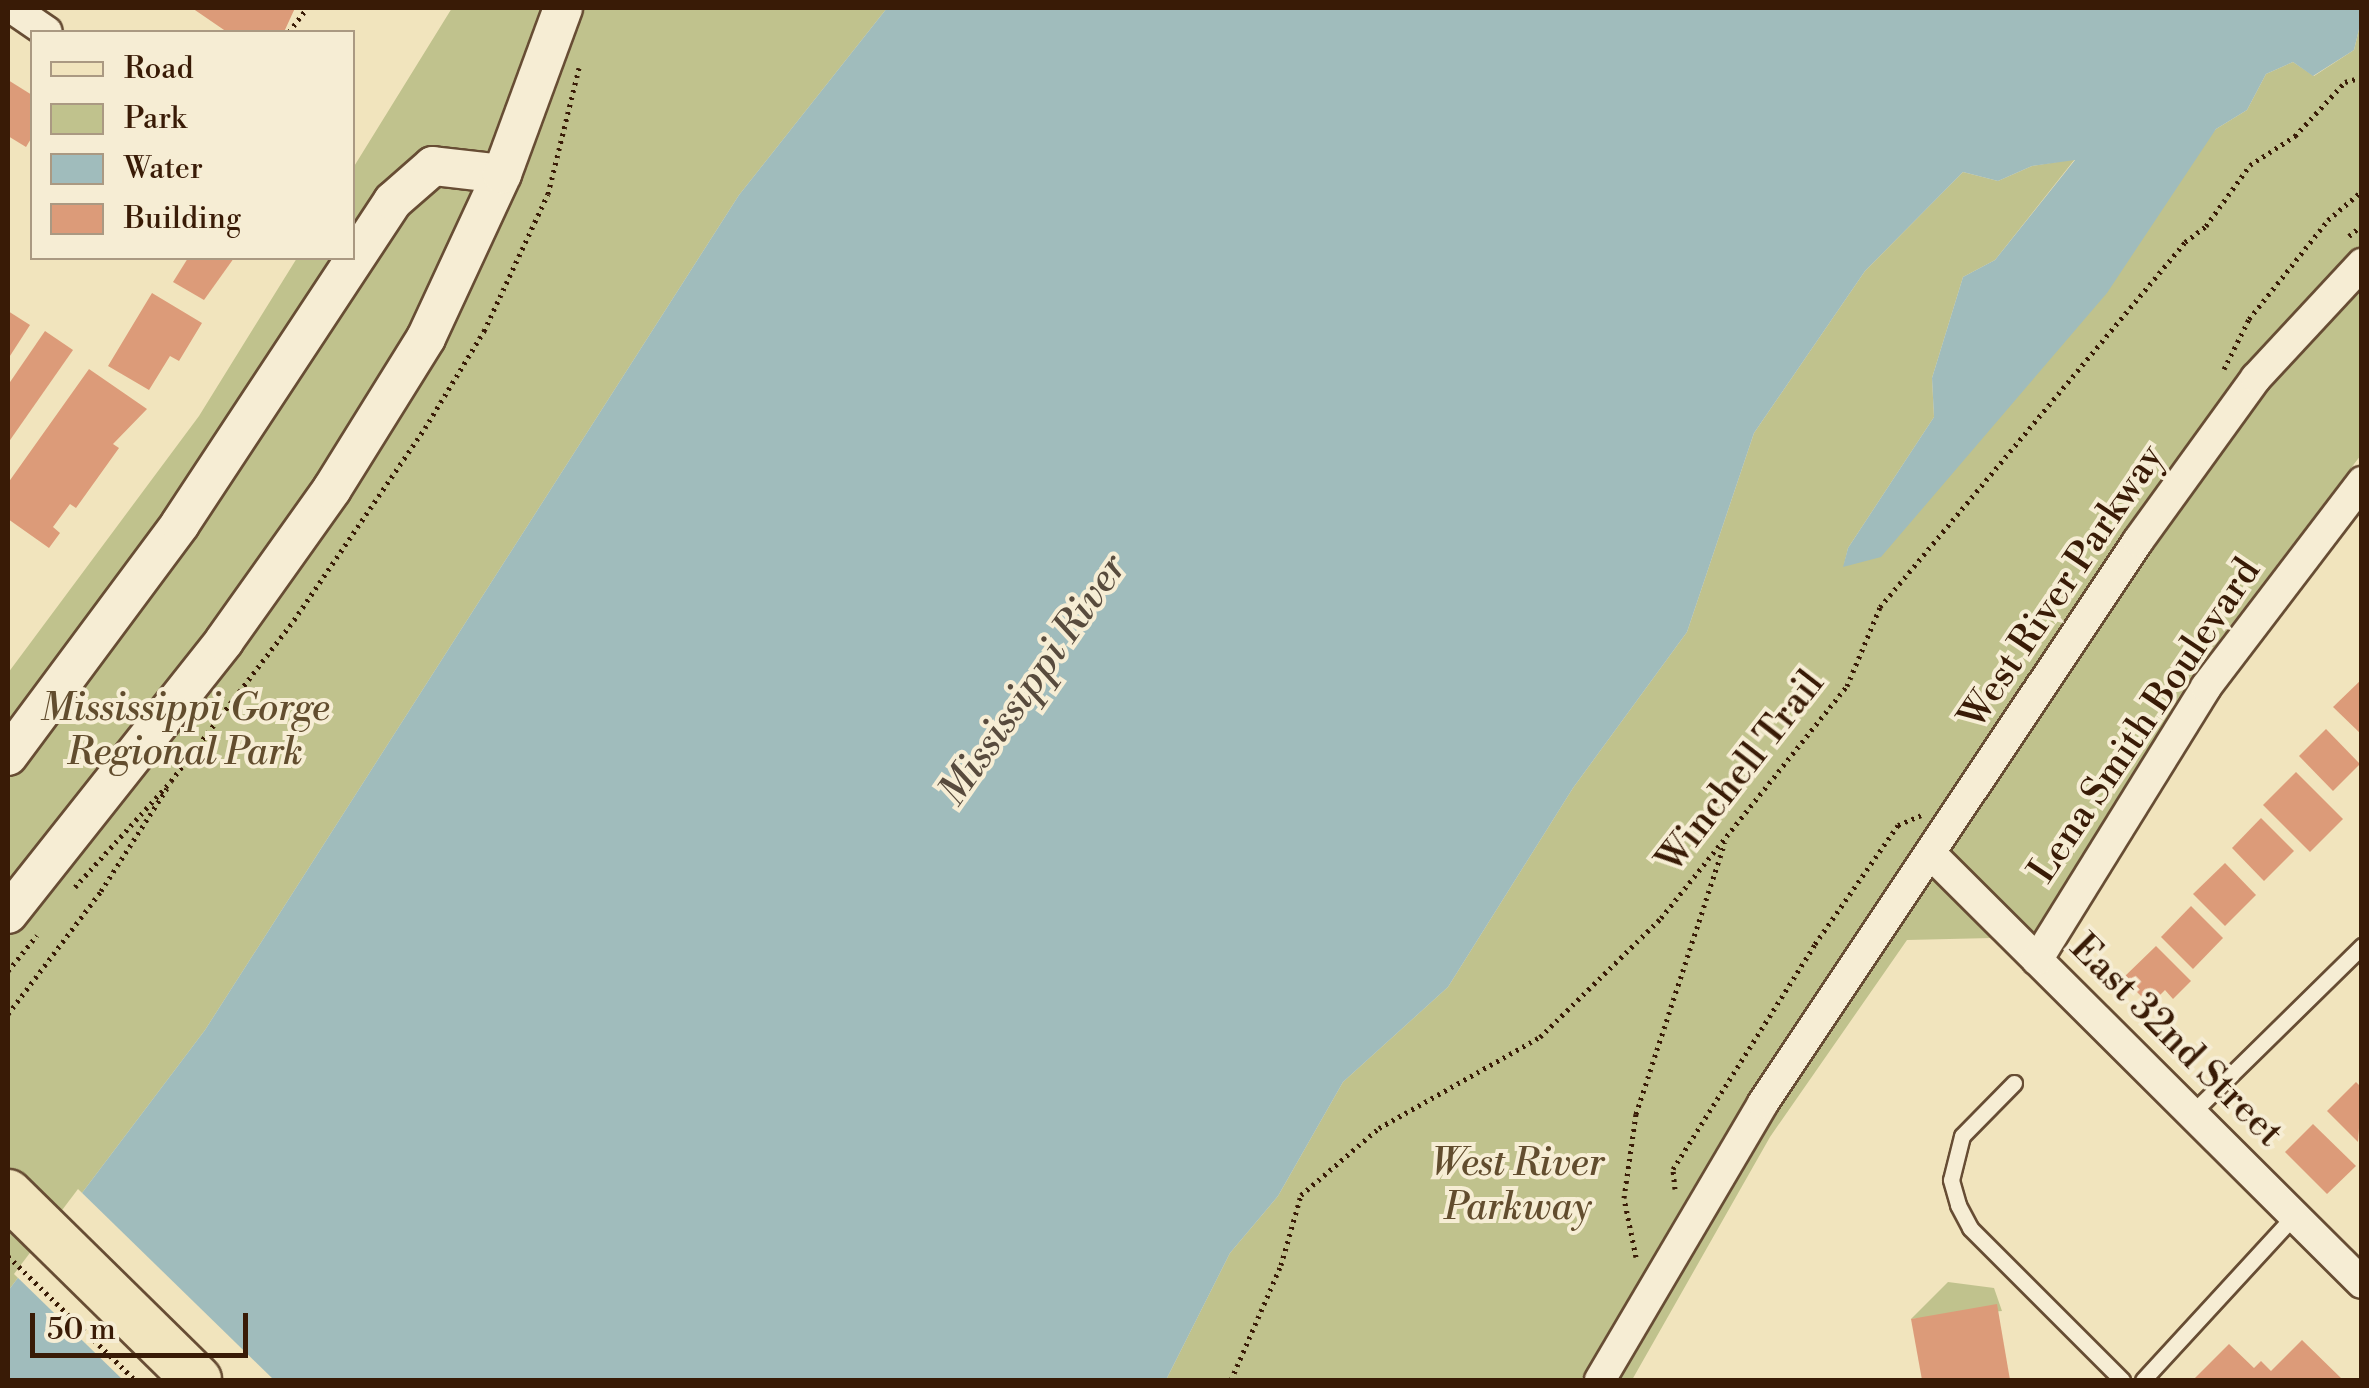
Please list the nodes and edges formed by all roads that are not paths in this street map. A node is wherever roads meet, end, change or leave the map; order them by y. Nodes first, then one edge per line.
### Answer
1 (12, 8) edge
2 (563, 8) edge
3 (44, 30) edge
4 (502, 174) junction
5 (355, 253) edge
6 (350, 260) edge
7 (2362, 264) edge
8 (2362, 482) edge
9 (14, 735) edge
10 (1933, 856) junction
11 (24, 922) edge
12 (2362, 946) edge
13 (2038, 960) junction
14 (2014, 1083) dead end
15 (2192, 1114) junction
16 (8, 1194) edge
17 (2294, 1216) junction
18 (2354, 1262) edge
19 (197, 1380) edge
20 (1600, 1380) edge
21 (2122, 1380) edge
22 (2144, 1380) edge

1 - 3 street
2 - 4 street
4 - 5 street
4 - 11 street
6 - 9 street
7 - 10 street, West River Parkway
8 - 13 street, Lena Smith Boulevard
10 - 13 street, East 32nd Street
10 - 20 street, West River Parkway
12 - 15 lane
13 - 15 street, East 32nd Street
14 - 21 lane
15 - 17 street, East 32nd Street
16 - 19 main road
17 - 18 street, East 32nd Street
17 - 22 lane

